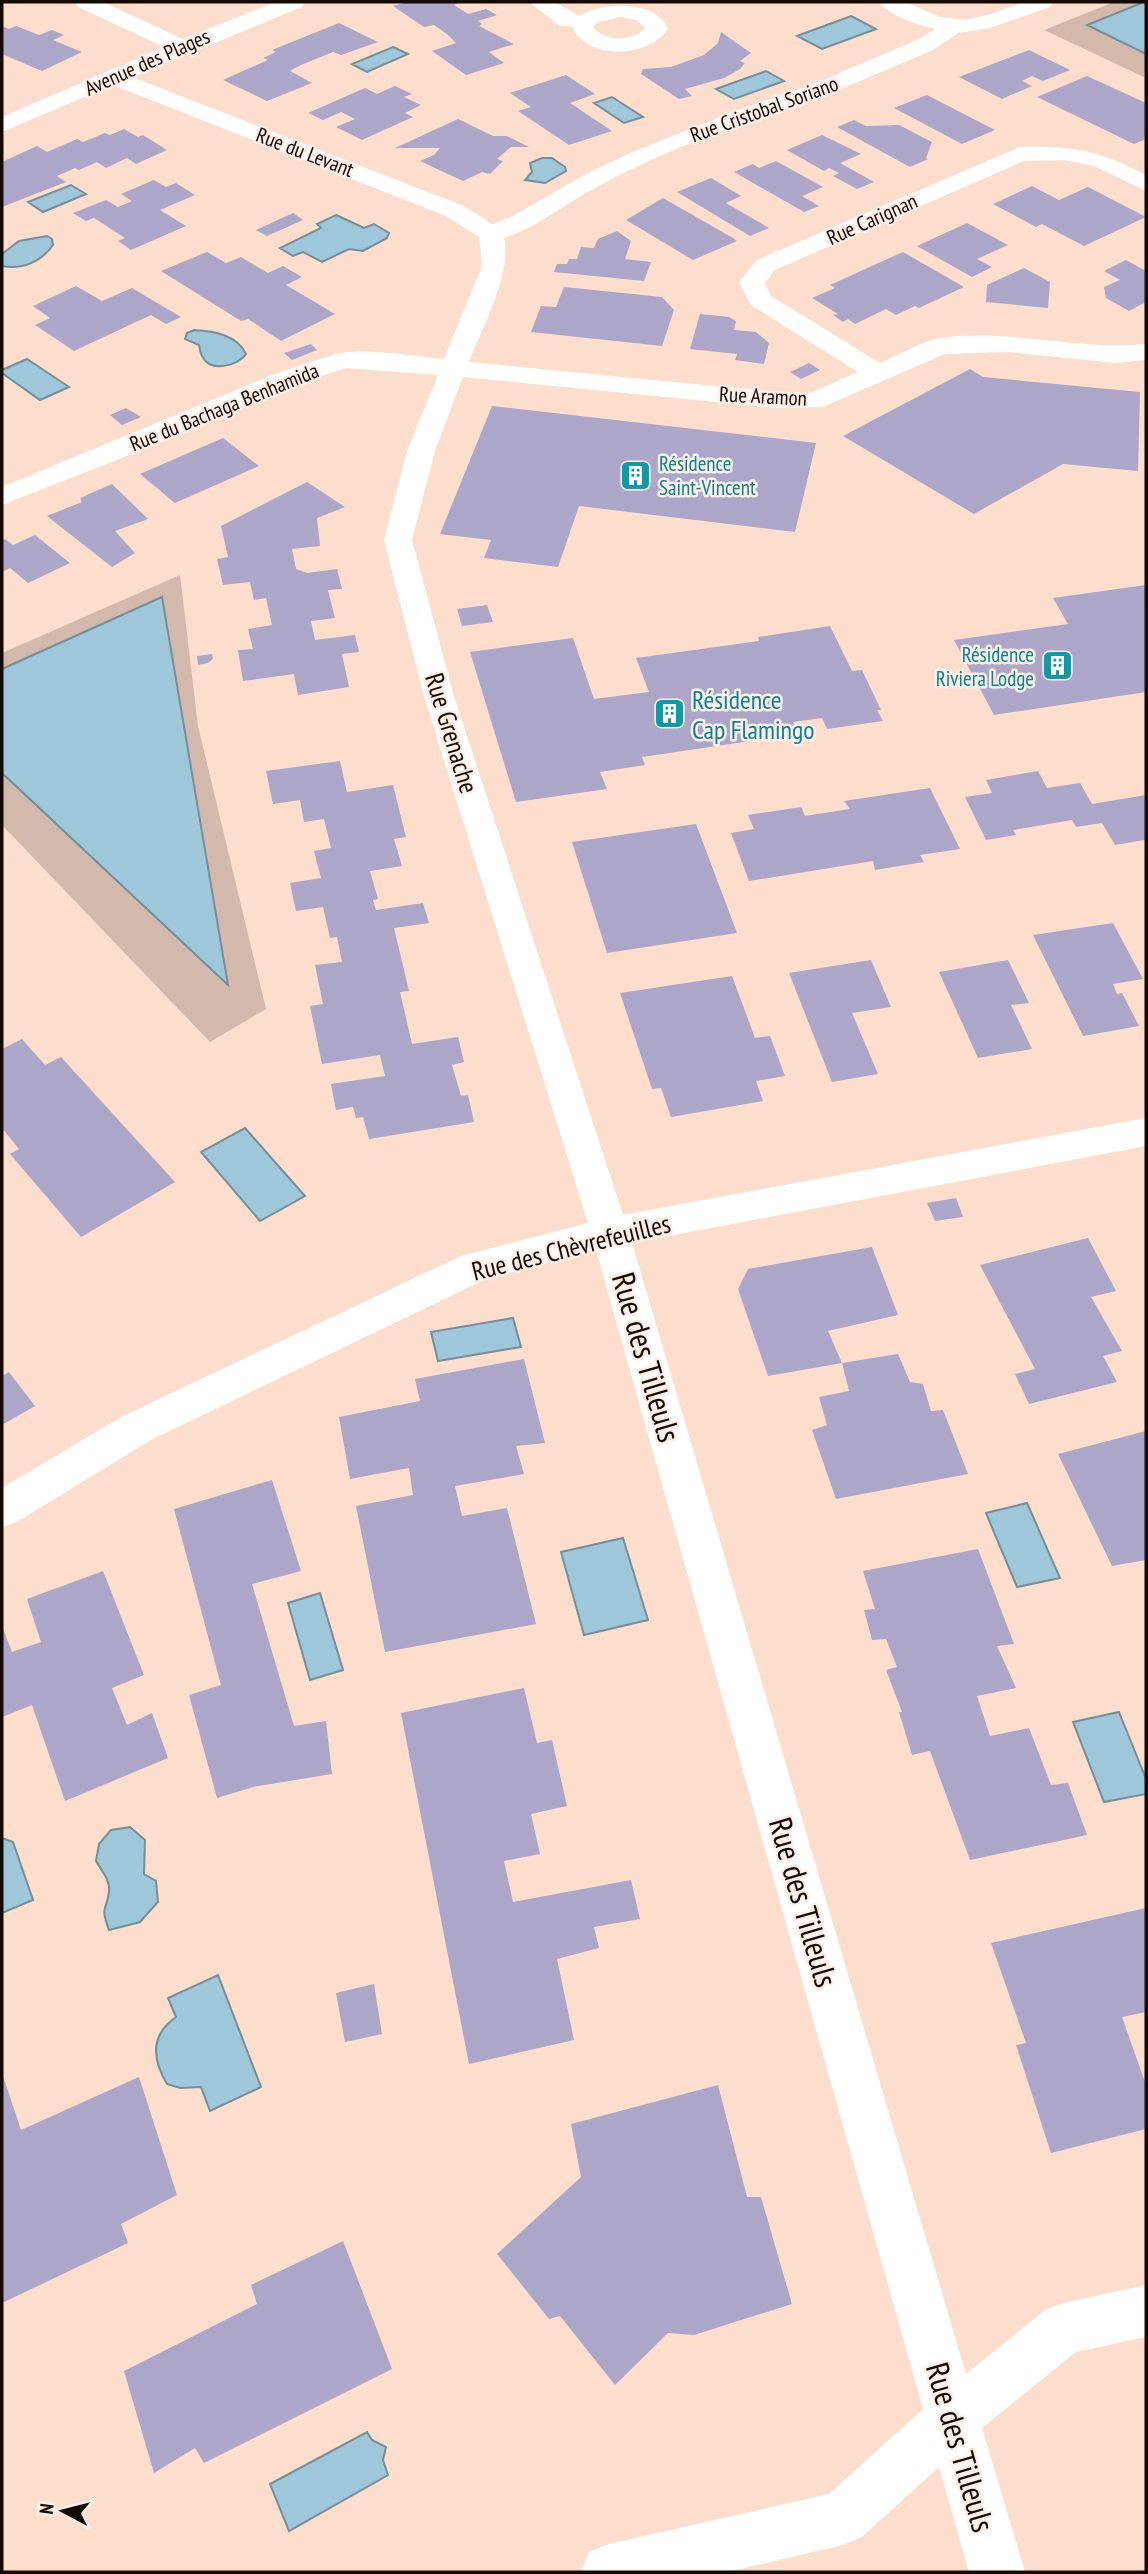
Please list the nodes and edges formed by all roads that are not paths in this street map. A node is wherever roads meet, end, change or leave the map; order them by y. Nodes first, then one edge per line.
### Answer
1 (86, 2) edge
2 (294, 2) edge
3 (540, 2) edge
4 (890, 2) edge
5 (1042, 2) edge
6 (584, 23) dead end
7 (952, 27) junction
8 (180, 46) junction
9 (115, 78) junction
10 (2, 125) edge
11 (1146, 184) edge
12 (491, 234) junction
13 (1146, 352) edge
14 (454, 369) junction
15 (876, 372) junction
16 (2, 497) edge
17 (1146, 1132) edge
18 (610, 1232) junction
19 (2, 1509) edge
20 (1146, 2311) edge
21 (953, 2418) junction
22 (609, 2572) edge
23 (997, 2572) edge

1 - 8 street
2 - 8 street, Avenue des Plages
3 - 6 street
4 - 7 street
5 - 7 street, Rue Cristobal Soriano
7 - 12 street, Rue Cristobal Soriano
8 - 9 street, Avenue des Plages
9 - 10 street, Avenue des Plages
9 - 12 street, Rue du Levant
11 - 15 street, Rue Carignan
12 - 14 street, Rue Grenache
13 - 15 street, Rue Aramon
14 - 15 street, Rue Aramon
14 - 16 street, Rue du Bachaga Benhamida
14 - 18 street, Rue Grenache
17 - 18 street, Rue des Chèvrefeuilles
18 - 19 street, Rue des Chèvrefeuilles
18 - 21 street, Rue des Tilleuls
20 - 21 street
21 - 22 street
21 - 23 street, Rue des Tilleuls

